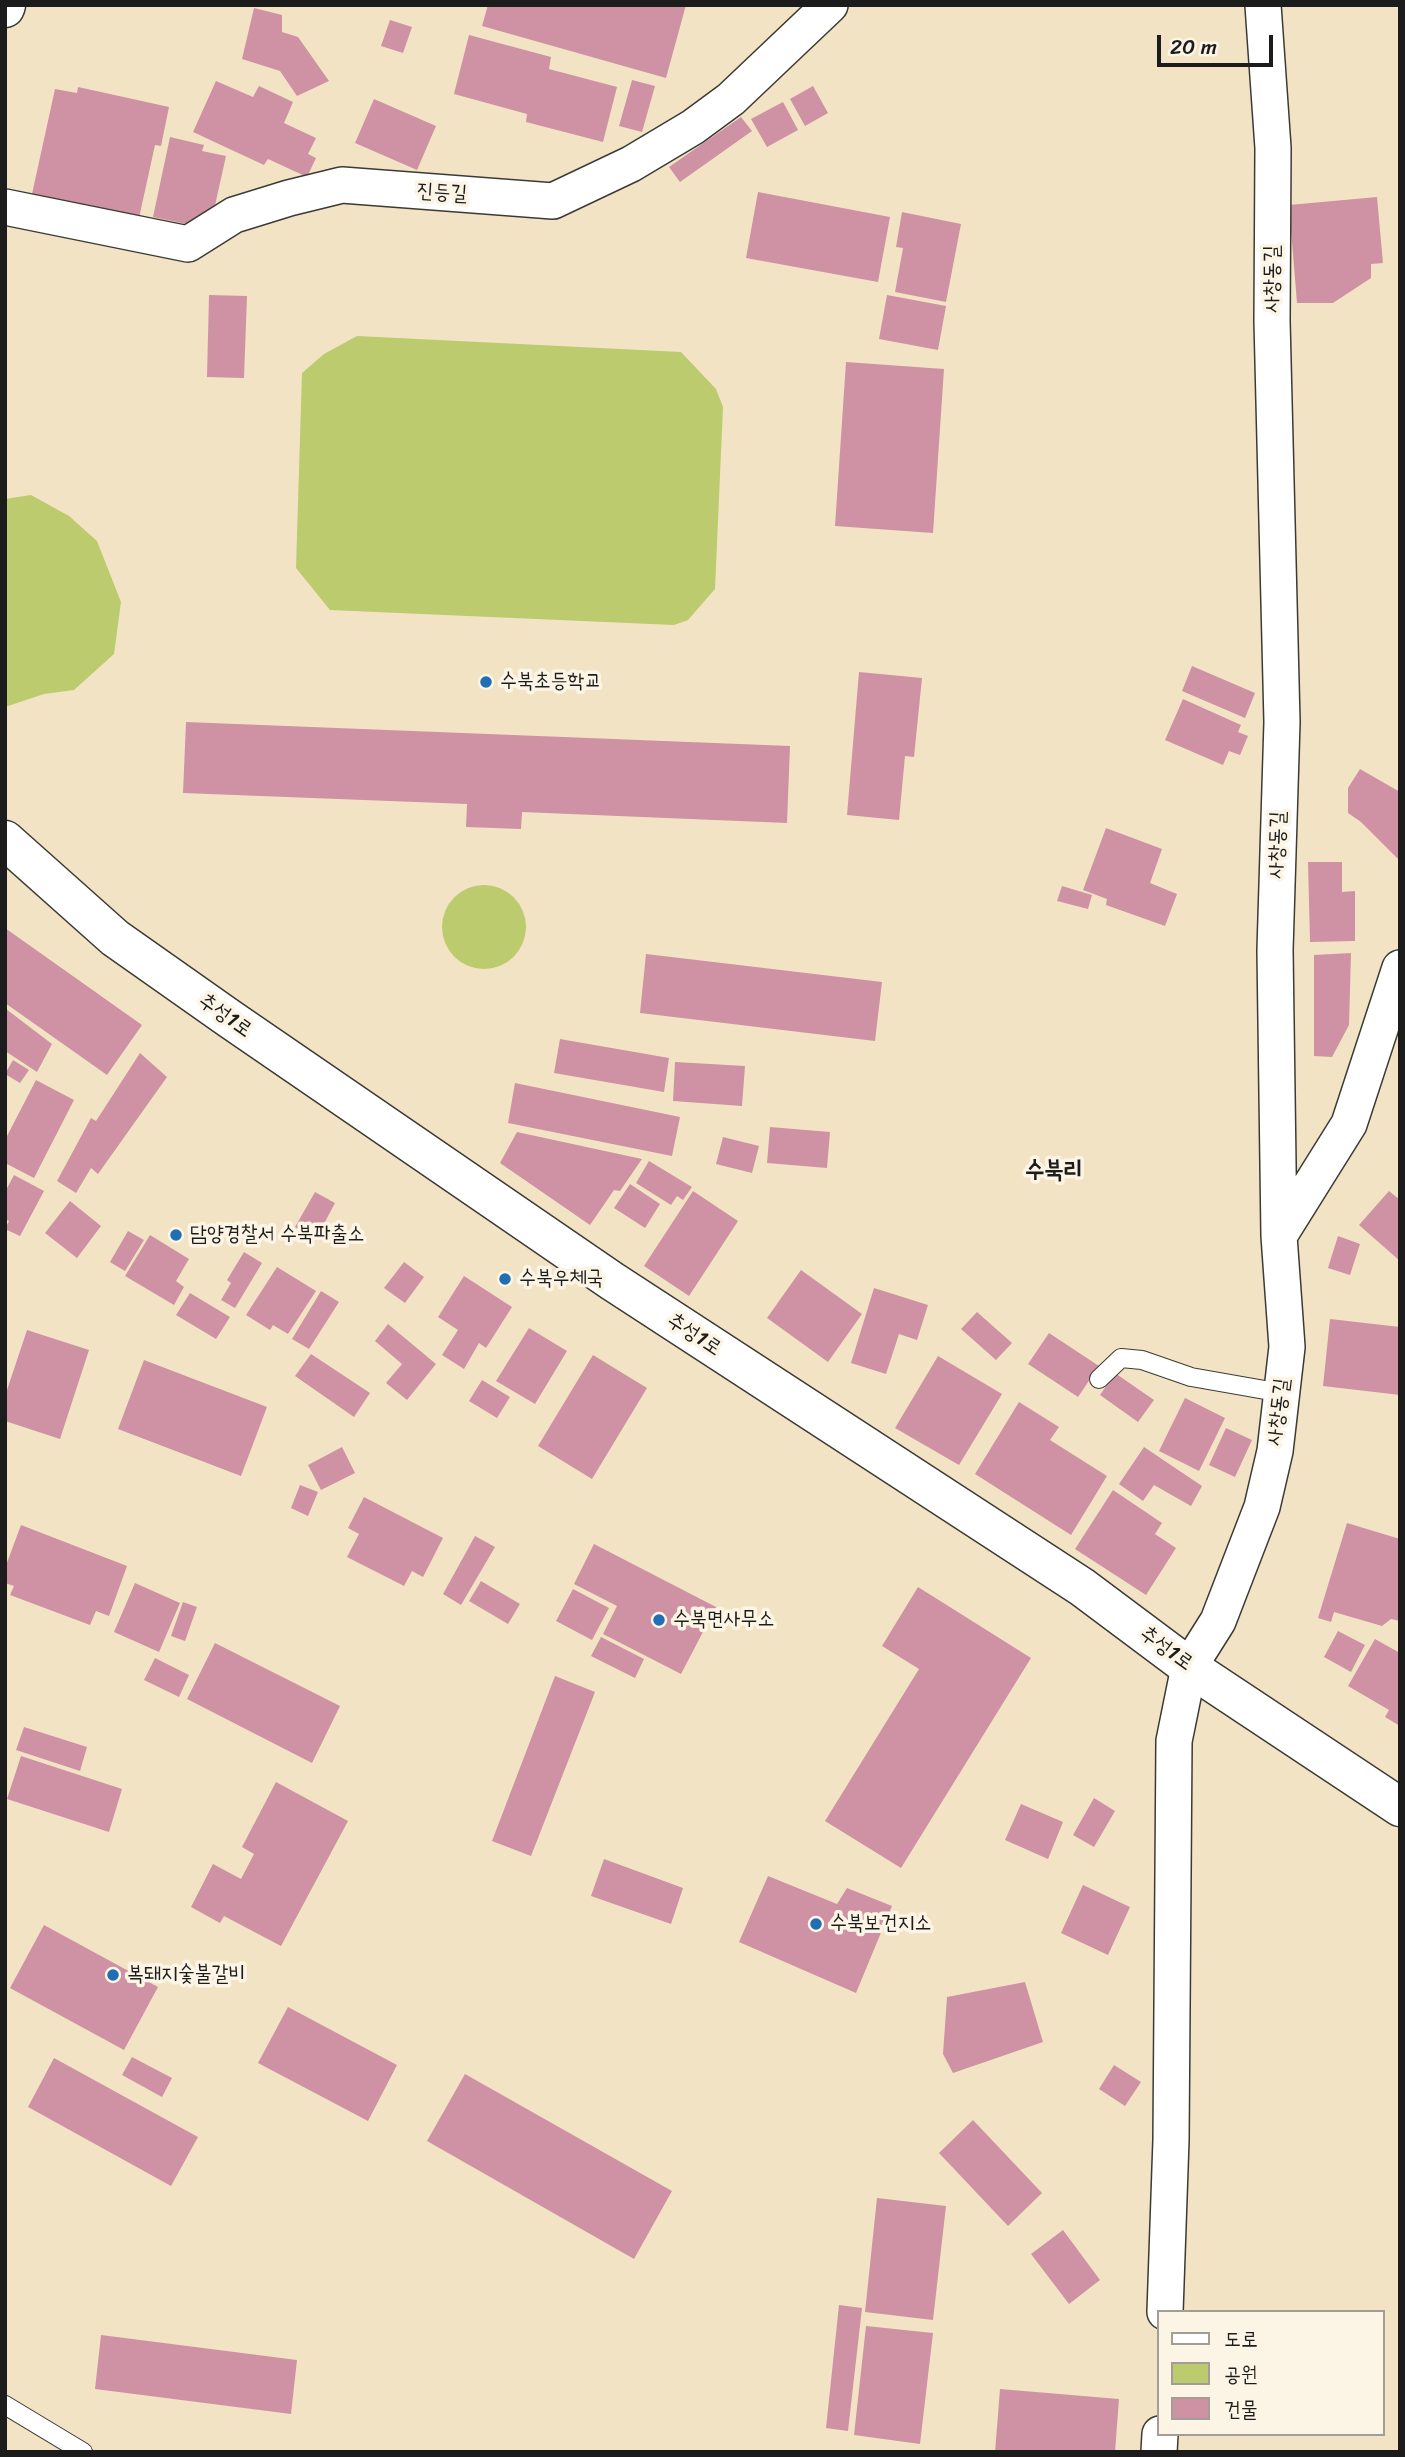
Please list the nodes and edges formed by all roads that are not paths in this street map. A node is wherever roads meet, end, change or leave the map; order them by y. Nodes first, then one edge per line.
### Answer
1 (830, 5) edge
2 (1263, 5) edge
3 (5, 207) edge
4 (5, 840) edge
5 (1400, 968) edge
6 (1279, 1236) junction
7 (1098, 1379) dead end
8 (1282, 1393) junction
9 (1189, 1667) junction
10 (1400, 1807) edge
11 (1165, 2310) edge
12 (5, 2405) edge
13 (83, 2452) edge

1 - 3 street, 진등길
2 - 6 street, 사창동길
4 - 9 street, 추성1로
5 - 6 street
6 - 8 street, 사창동길
7 - 8 lane
8 - 9 street, 사창동길
9 - 10 street, 추성1로
9 - 11 street
12 - 13 lane

